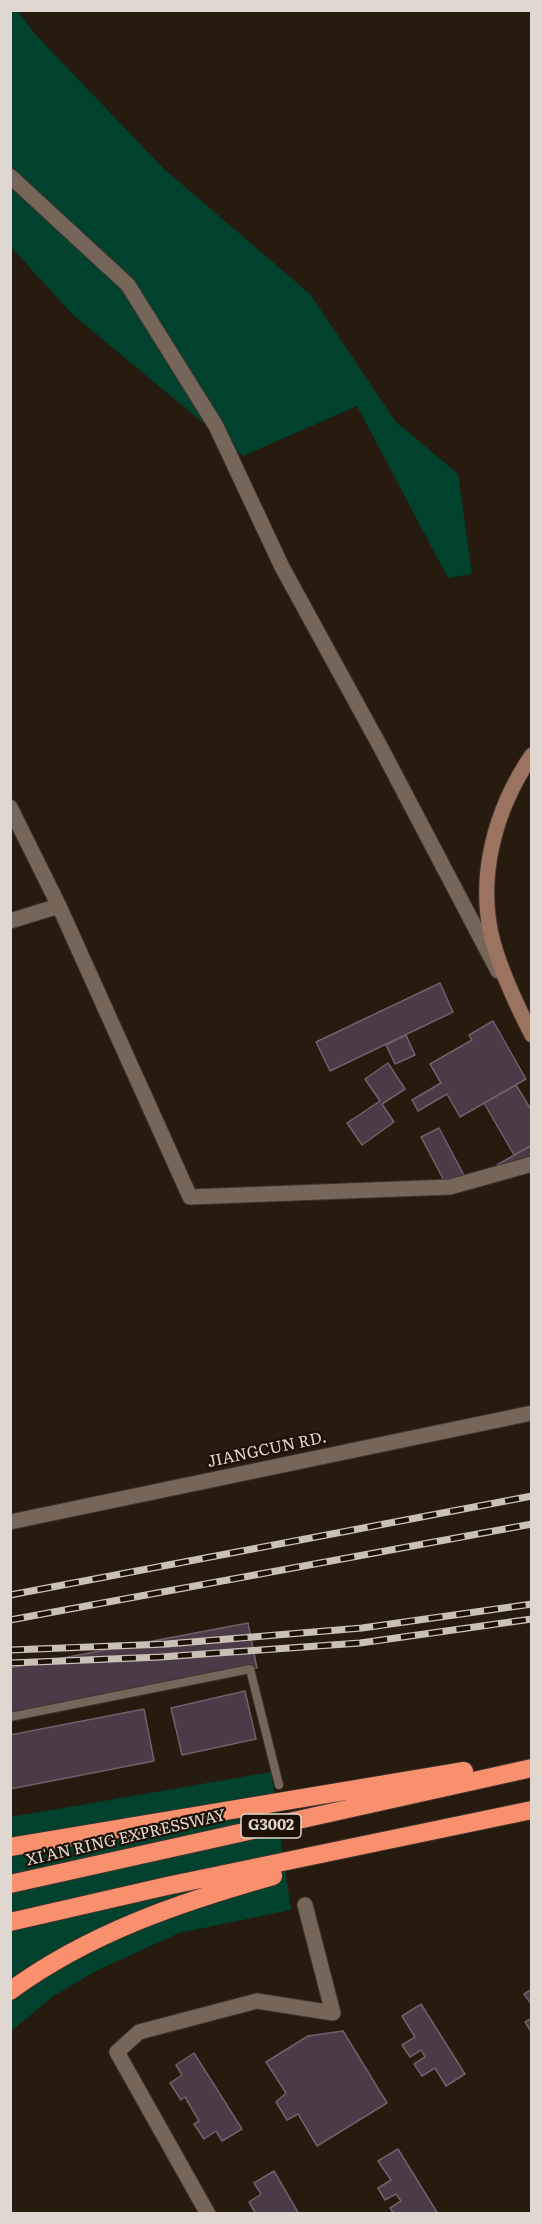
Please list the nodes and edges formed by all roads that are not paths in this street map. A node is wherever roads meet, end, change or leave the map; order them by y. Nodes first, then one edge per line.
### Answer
1 (10, 176) edge
2 (531, 755) edge
3 (10, 807) edge
4 (59, 906) junction
5 (10, 921) edge
6 (523, 1018) junction
7 (531, 1035) edge
8 (531, 1164) edge
9 (531, 1413) edge
10 (10, 1522) edge
11 (10, 1717) edge
12 (531, 1761) edge
13 (531, 1768) edge
14 (279, 1785) dead end
15 (531, 1810) edge
16 (399, 1839) junction
17 (10, 1847) edge
18 (10, 1884) edge
19 (305, 1905) dead end
20 (10, 1922) edge
21 (10, 1991) edge
22 (208, 2214) edge

1 - 6 street
2 - 6 main road
3 - 4 street
4 - 5 street
4 - 8 street
6 - 7 main road
9 - 10 street, JIANGCUN RD.
11 - 14 lane
12 - 17 highway
13 - 18 highway, XI'AN RING EXPRESSWAY / G3002
15 - 16 highway, G3002
16 - 20 highway, G3002
16 - 21 highway
19 - 22 street

